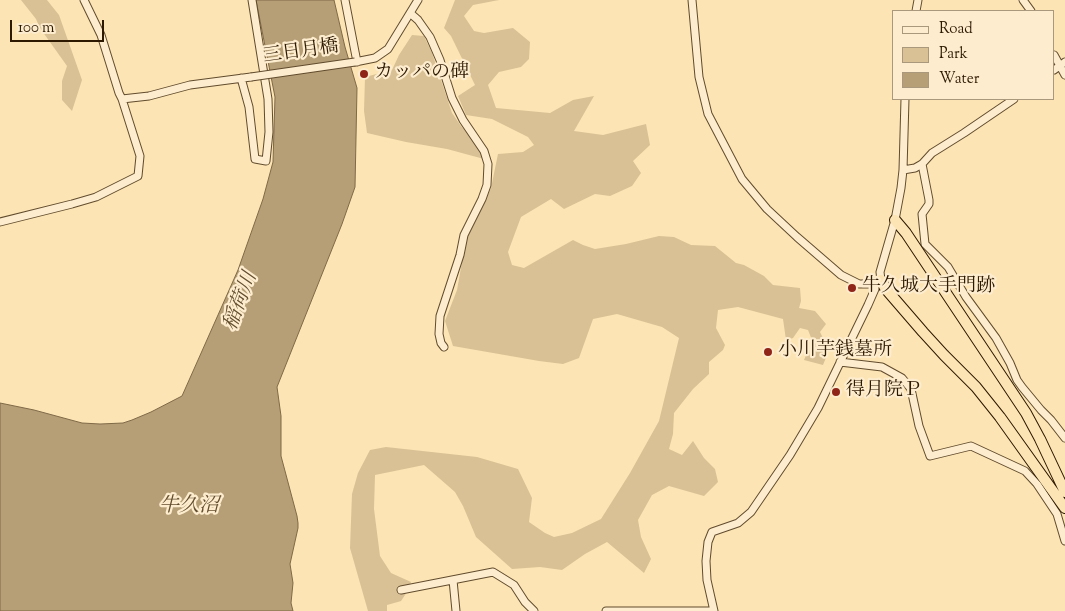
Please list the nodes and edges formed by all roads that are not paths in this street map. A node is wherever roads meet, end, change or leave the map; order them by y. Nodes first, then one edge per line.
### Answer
1 (84, 0) edge
2 (252, 0) edge
3 (345, 0) edge
4 (418, 0) edge
5 (692, 0) edge
6 (410, 13) junction
7 (356, 62) junction
8 (1059, 66) edge
9 (1065, 75) edge
10 (241, 78) junction
11 (122, 99) junction
12 (906, 100) edge
13 (1013, 100) edge
14 (922, 164) junction
15 (903, 170) junction
16 (895, 220) junction
17 (0, 222) edge
18 (878, 281) junction
19 (444, 347) dead end
20 (840, 362) junction
21 (1065, 438) edge
22 (1065, 492) edge
23 (1065, 508) edge
24 (1065, 540) edge
25 (452, 580) junction
26 (401, 590) dead end
27 (456, 611) edge
28 (534, 611) edge
29 (606, 611) edge
30 (714, 611) edge

1 - 11 street
2 - 10 street
3 - 7 street
4 - 6 street, 三日月橋
5 - 18 street
6 - 7 street, 三日月橋
6 - 19 street
7 - 10 street, 三日月橋, bridge
8 - 9 street
10 - 11 street, 三日月橋
11 - 17 street
12 - 15 street
13 - 14 street
14 - 15 street
14 - 21 street
15 - 16 street
16 - 18 street
16 - 22 highway
18 - 20 street
18 - 23 highway
20 - 24 street
20 - 30 street
25 - 26 street
25 - 27 street
25 - 28 street
29 - 30 street

